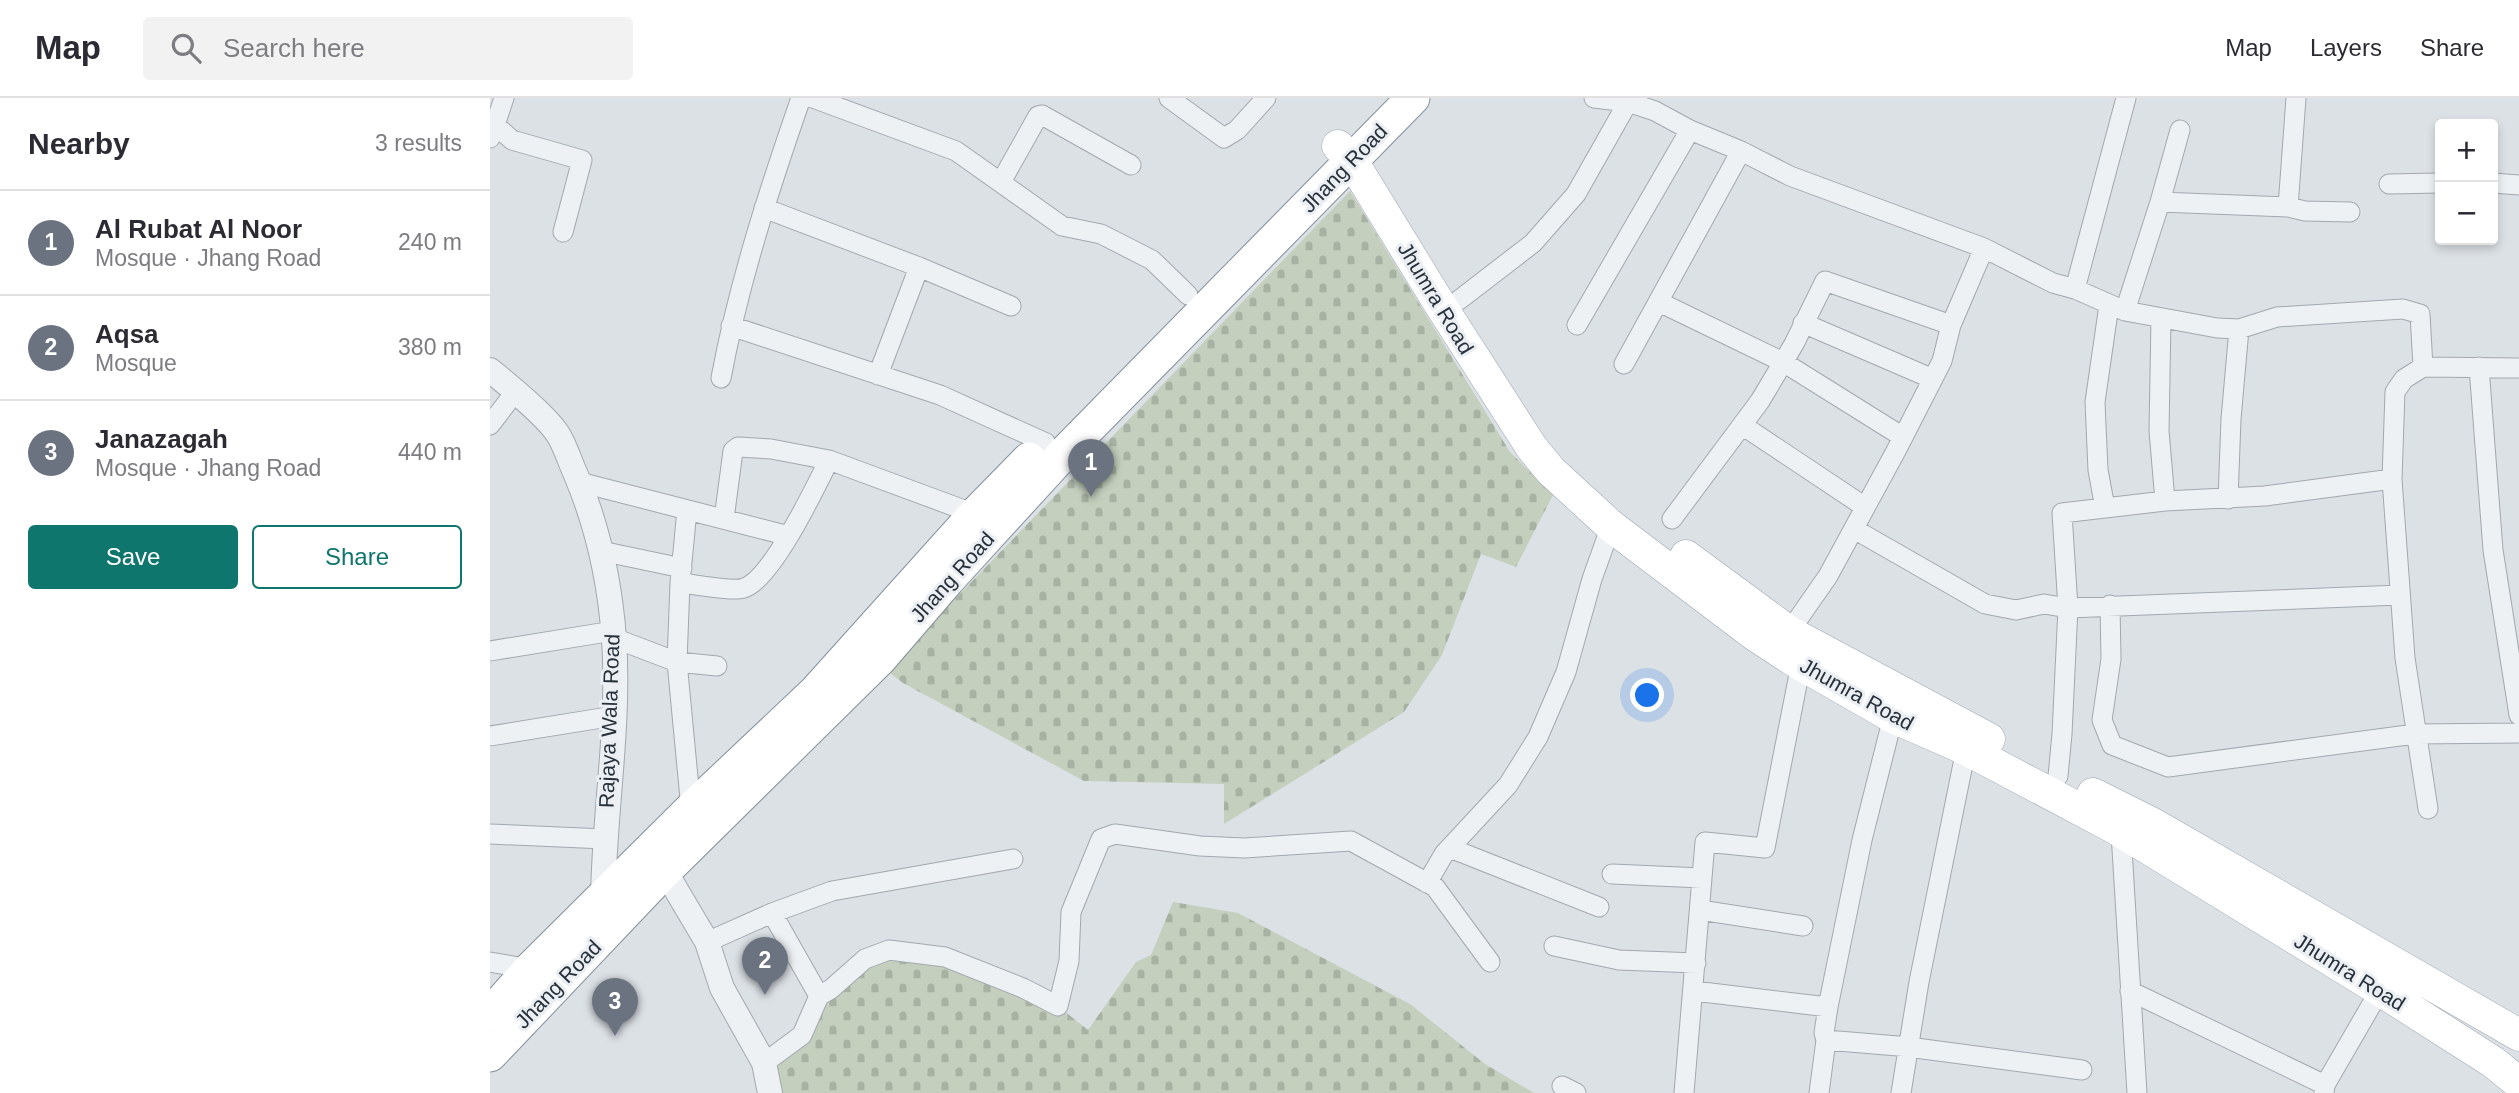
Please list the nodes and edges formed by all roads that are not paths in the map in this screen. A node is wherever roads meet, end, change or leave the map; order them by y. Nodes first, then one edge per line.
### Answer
1 (504, 98) edge
2 (802, 98) edge
3 (813, 98) edge
4 (1169, 98) edge
5 (1266, 98) edge
6 (1383, 98) edge
7 (1413, 98) edge
8 (1594, 98) edge
9 (2126, 98) edge
10 (2296, 98) edge
11 (1628, 102) junction
12 (1690, 130) junction
13 (2180, 130) dead end
14 (493, 132) edge
15 (1353, 145) junction
16 (1741, 151) junction
17 (1131, 165) dead end
18 (1001, 183) junction
19 (2435, 183) edge
20 (2498, 183) edge
21 (2389, 184) dead end
22 (2519, 185) edge
23 (2160, 202) junction
24 (2288, 207) junction
25 (764, 208) junction
26 (2350, 212) dead end
27 (563, 232) dead end
28 (1984, 248) junction
29 (919, 267) junction
30 (2076, 289) junction
31 (1188, 295) junction
32 (1459, 300) junction
33 (1659, 302) junction
34 (1011, 306) dead end
35 (2117, 308) junction
36 (2161, 318) junction
37 (1803, 323) junction
38 (1577, 325) dead end
39 (1951, 325) junction
40 (731, 326) junction
41 (2239, 329) junction
42 (1783, 362) junction
43 (1624, 364) dead end
44 (2423, 367) junction
45 (2479, 367) junction
46 (2519, 368) edge
47 (490, 370) edge
48 (877, 375) junction
49 (721, 378) dead end
50 (1933, 379) junction
51 (516, 391) junction
52 (490, 425) edge
53 (1742, 425) junction
54 (1903, 437) junction
55 (1046, 443) junction
56 (828, 460) junction
57 (2392, 478) junction
58 (579, 482) junction
59 (2228, 499) junction
60 (2165, 501) junction
61 (1865, 507) junction
62 (2105, 508) junction
63 (687, 510) junction
64 (975, 514) junction
65 (724, 519) junction
66 (1672, 519) dead end
67 (1611, 526) junction
68 (1854, 529) junction
69 (789, 536) junction
70 (601, 551) junction
71 (939, 573) junction
72 (681, 575) junction
73 (2400, 595) junction
74 (2110, 605) junction
75 (2068, 608) junction
76 (1789, 632) junction
77 (613, 635) junction
78 (490, 651) edge
79 (677, 662) junction
80 (1801, 664) junction
81 (717, 666) dead end
82 (2519, 715) edge
83 (614, 716) junction
84 (1893, 717) junction
85 (2519, 733) edge
86 (2415, 734) junction
87 (490, 736) edge
88 (1966, 749) junction
89 (2058, 776) junction
90 (691, 809) junction
91 (2428, 809) dead end
92 (2127, 823) junction
93 (490, 834) edge
94 (605, 839) junction
95 (1450, 848) junction
96 (1013, 859) dead end
97 (665, 871) junction
98 (1612, 874) dead end
99 (1702, 878) junction
100 (1427, 883) junction
101 (603, 899) junction
102 (1599, 907) dead end
103 (1700, 911) junction
104 (772, 913) junction
105 (1803, 926) dead end
106 (706, 942) junction
107 (1553, 946) dead end
108 (490, 962) edge
109 (1490, 962) dead end
110 (1696, 962) junction
111 (530, 969) junction
112 (1694, 990) junction
113 (2380, 990) junction
114 (2130, 991) junction
115 (819, 996) junction
116 (1828, 1007) junction
117 (490, 1014) edge
118 (2519, 1035) edge
119 (1826, 1040) junction
120 (1909, 1047) junction
121 (490, 1055) edge
122 (764, 1063) junction
123 (2082, 1070) dead end
124 (2519, 1083) edge
125 (2324, 1089) edge
126 (771, 1093) edge
127 (1684, 1093) edge
128 (1819, 1093) edge
129 (1901, 1093) edge
130 (2137, 1093) edge

1 - 14 street
2 - 25 street
3 - 18 street
4 - 5 street
6 - 15 highway, Jhang Road
7 - 15 highway, Jhang Road
8 - 11 street
9 - 30 street
10 - 24 street
11 - 12 street
11 - 32 street
12 - 16 street
12 - 38 street
13 - 23 street
14 - 27 street
15 - 31 highway, Jhang Road
15 - 32 main road, Jhumra Road
15 - 67 main road, Jhumra Road
15 - 71 highway, Jhang Road
16 - 28 street
16 - 33 street
17 - 18 street
18 - 31 street
19 - 21 street
20 - 22 street
23 - 24 street
23 - 35 street
24 - 26 street
25 - 29 street
25 - 40 street
28 - 30 street
28 - 39 street
29 - 34 street
29 - 48 street
30 - 35 street
31 - 55 highway, Jhang Road
32 - 76 main road, Jhumra Road
33 - 42 street
33 - 43 street
35 - 36 street
35 - 62 street
36 - 41 street
36 - 60 street
37 - 39 street
37 - 42 street
37 - 50 street
39 - 50 street
40 - 48 street
40 - 49 street
41 - 44 street
41 - 59 street
42 - 53 street
42 - 54 street
44 - 45 street
44 - 57 street
45 - 46 street
45 - 82 street
47 - 51 street, Rajaya Wala Road
48 - 55 street
50 - 54 street
51 - 52 street
51 - 58 street, Rajaya Wala Road
53 - 61 street
53 - 66 street
54 - 61 street
55 - 64 highway, Jhang Road
56 - 64 street
56 - 65 street
56 - 69 street
57 - 59 street
57 - 73 street
58 - 63 street
58 - 70 street, Rajaya Wala Road
59 - 60 street
60 - 62 street
61 - 68 street
62 - 75 street
63 - 65 street
63 - 72 street
64 - 71 highway, Jhang Road
65 - 69 street
67 - 80 main road, Jhumra Road
67 - 95 street
68 - 75 street
68 - 76 street
69 - 72 street
70 - 72 street
70 - 77 street, Rajaya Wala Road
71 - 90 highway, Jhang Road
71 - 97 highway, Jhang Road
72 - 79 street
73 - 74 street
73 - 86 street
74 - 75 street
74 - 86 street
75 - 89 street
76 - 89 main road, Jhumra Road
77 - 78 street
77 - 79 street
77 - 83 street, Rajaya Wala Road
79 - 81 street
79 - 90 street
80 - 84 main road, Jhumra Road
80 - 99 street
83 - 87 street
83 - 94 street, Rajaya Wala Road
84 - 88 main road, Jhumra Road
84 - 116 street
85 - 86 street
86 - 91 street
88 - 92 main road, Jhumra Road
88 - 120 street
89 - 92 main road, Jhumra Road
90 - 101 highway, Jhang Road
92 - 113 main road, Jhumra Road
92 - 114 street
92 - 118 main road, Jhumra Road
93 - 94 street
94 - 101 street, Rajaya Wala Road
95 - 100 street
95 - 102 street
96 - 104 street
97 - 106 street
97 - 121 highway, Jhang Road
98 - 99 street
99 - 103 street
100 - 109 street
100 - 115 street
101 - 111 highway, Jhang Road
103 - 105 street
103 - 110 street
104 - 106 street
104 - 115 street
106 - 122 street
107 - 110 street
108 - 111 street
110 - 112 street
111 - 117 highway, Jhang Road
112 - 116 street
112 - 127 street
113 - 124 main road, Jhumra Road
113 - 125 street
114 - 125 street
114 - 130 street
115 - 122 street
116 - 119 street
119 - 120 street
119 - 128 street
120 - 123 street
120 - 129 street
122 - 126 street

